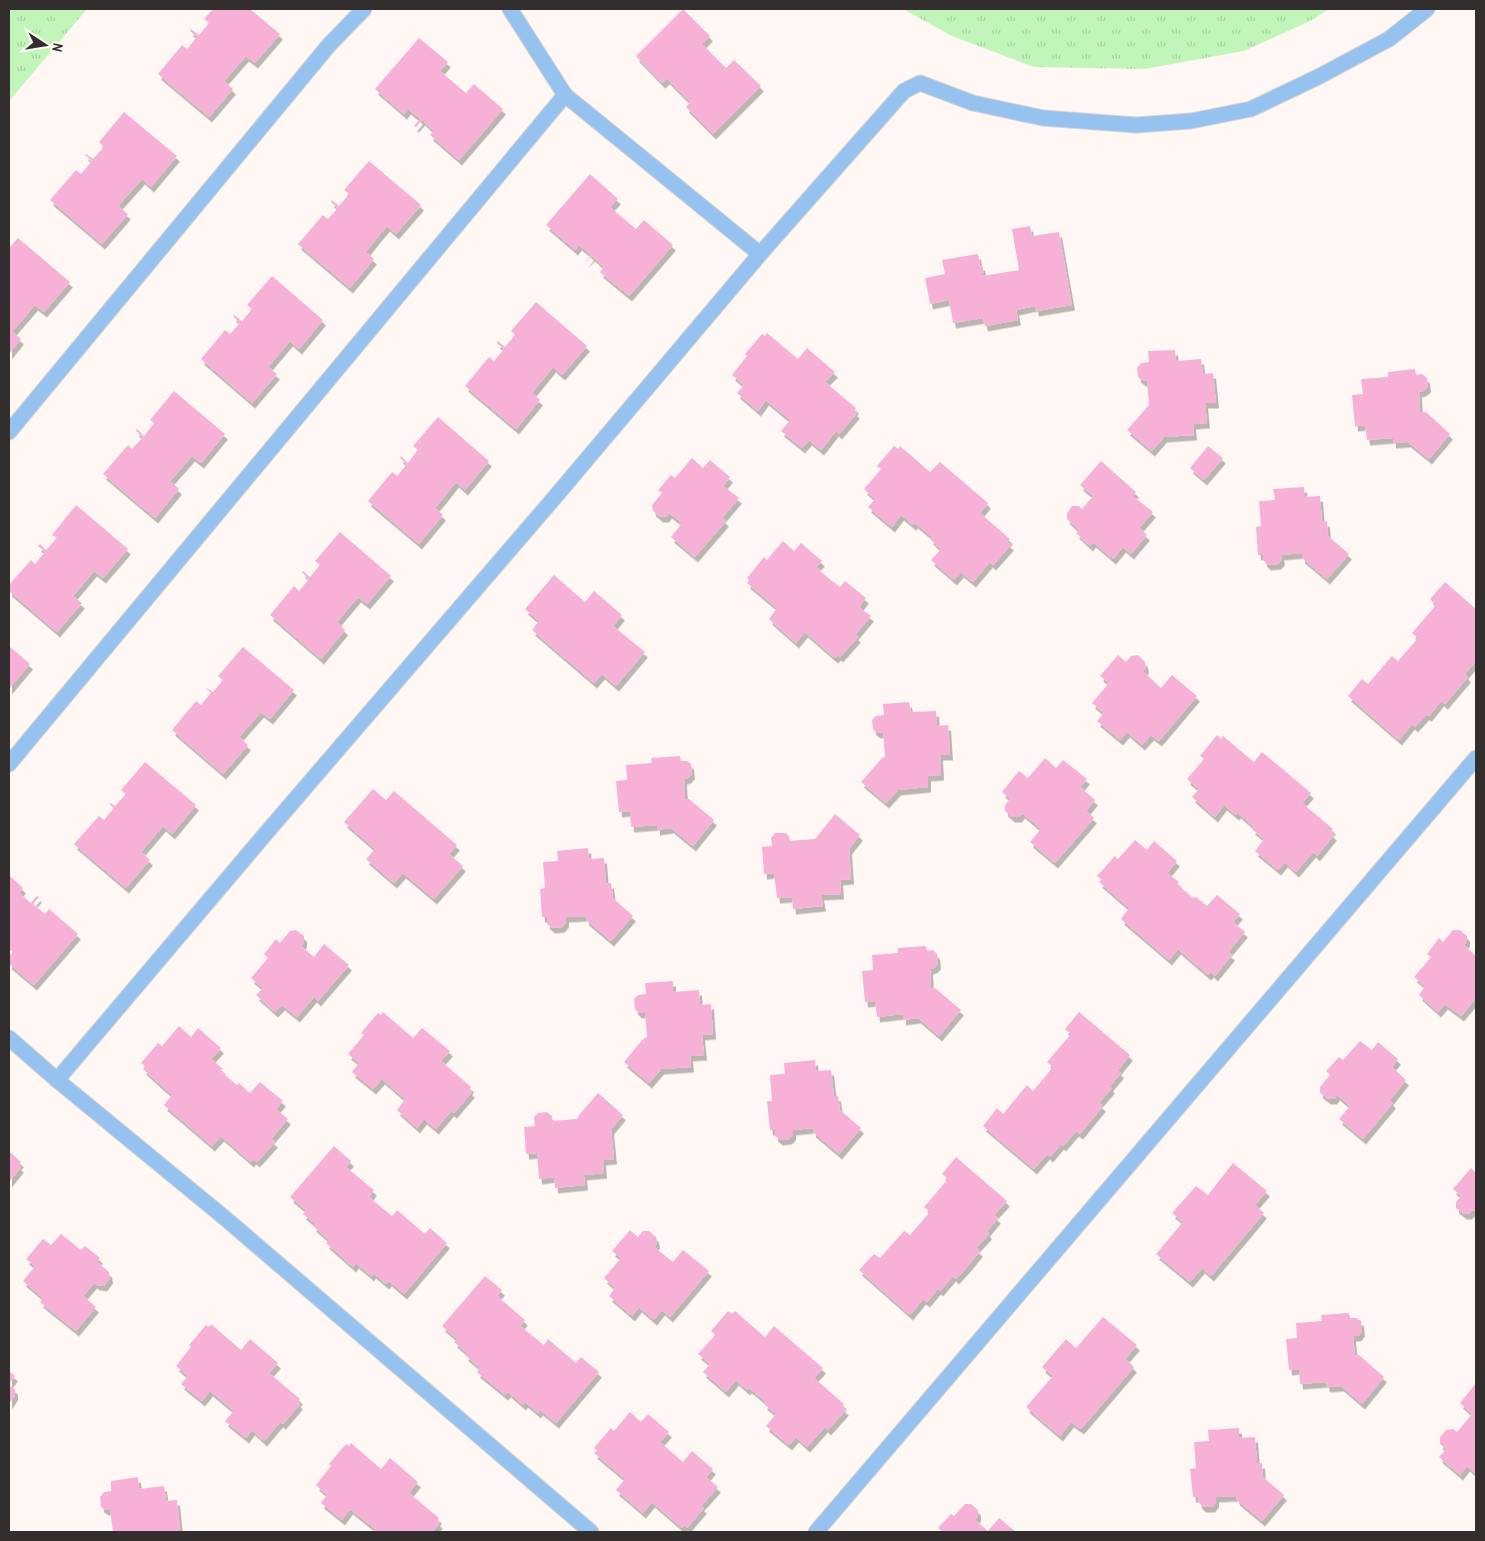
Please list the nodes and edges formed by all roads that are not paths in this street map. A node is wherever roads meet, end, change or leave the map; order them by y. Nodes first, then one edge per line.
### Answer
1 (364, 9) edge
2 (510, 9) edge
3 (1427, 9) edge
4 (565, 96) junction
5 (760, 254) junction
6 (9, 432) edge
7 (1476, 758) edge
8 (9, 764) edge
9 (9, 1038) edge
10 (57, 1080) junction
11 (591, 1532) edge
12 (816, 1532) edge

1 - 6 lane
2 - 4 lane
3 - 5 lane
4 - 5 lane
4 - 8 lane
5 - 10 lane
7 - 12 lane
9 - 10 lane
10 - 11 lane

